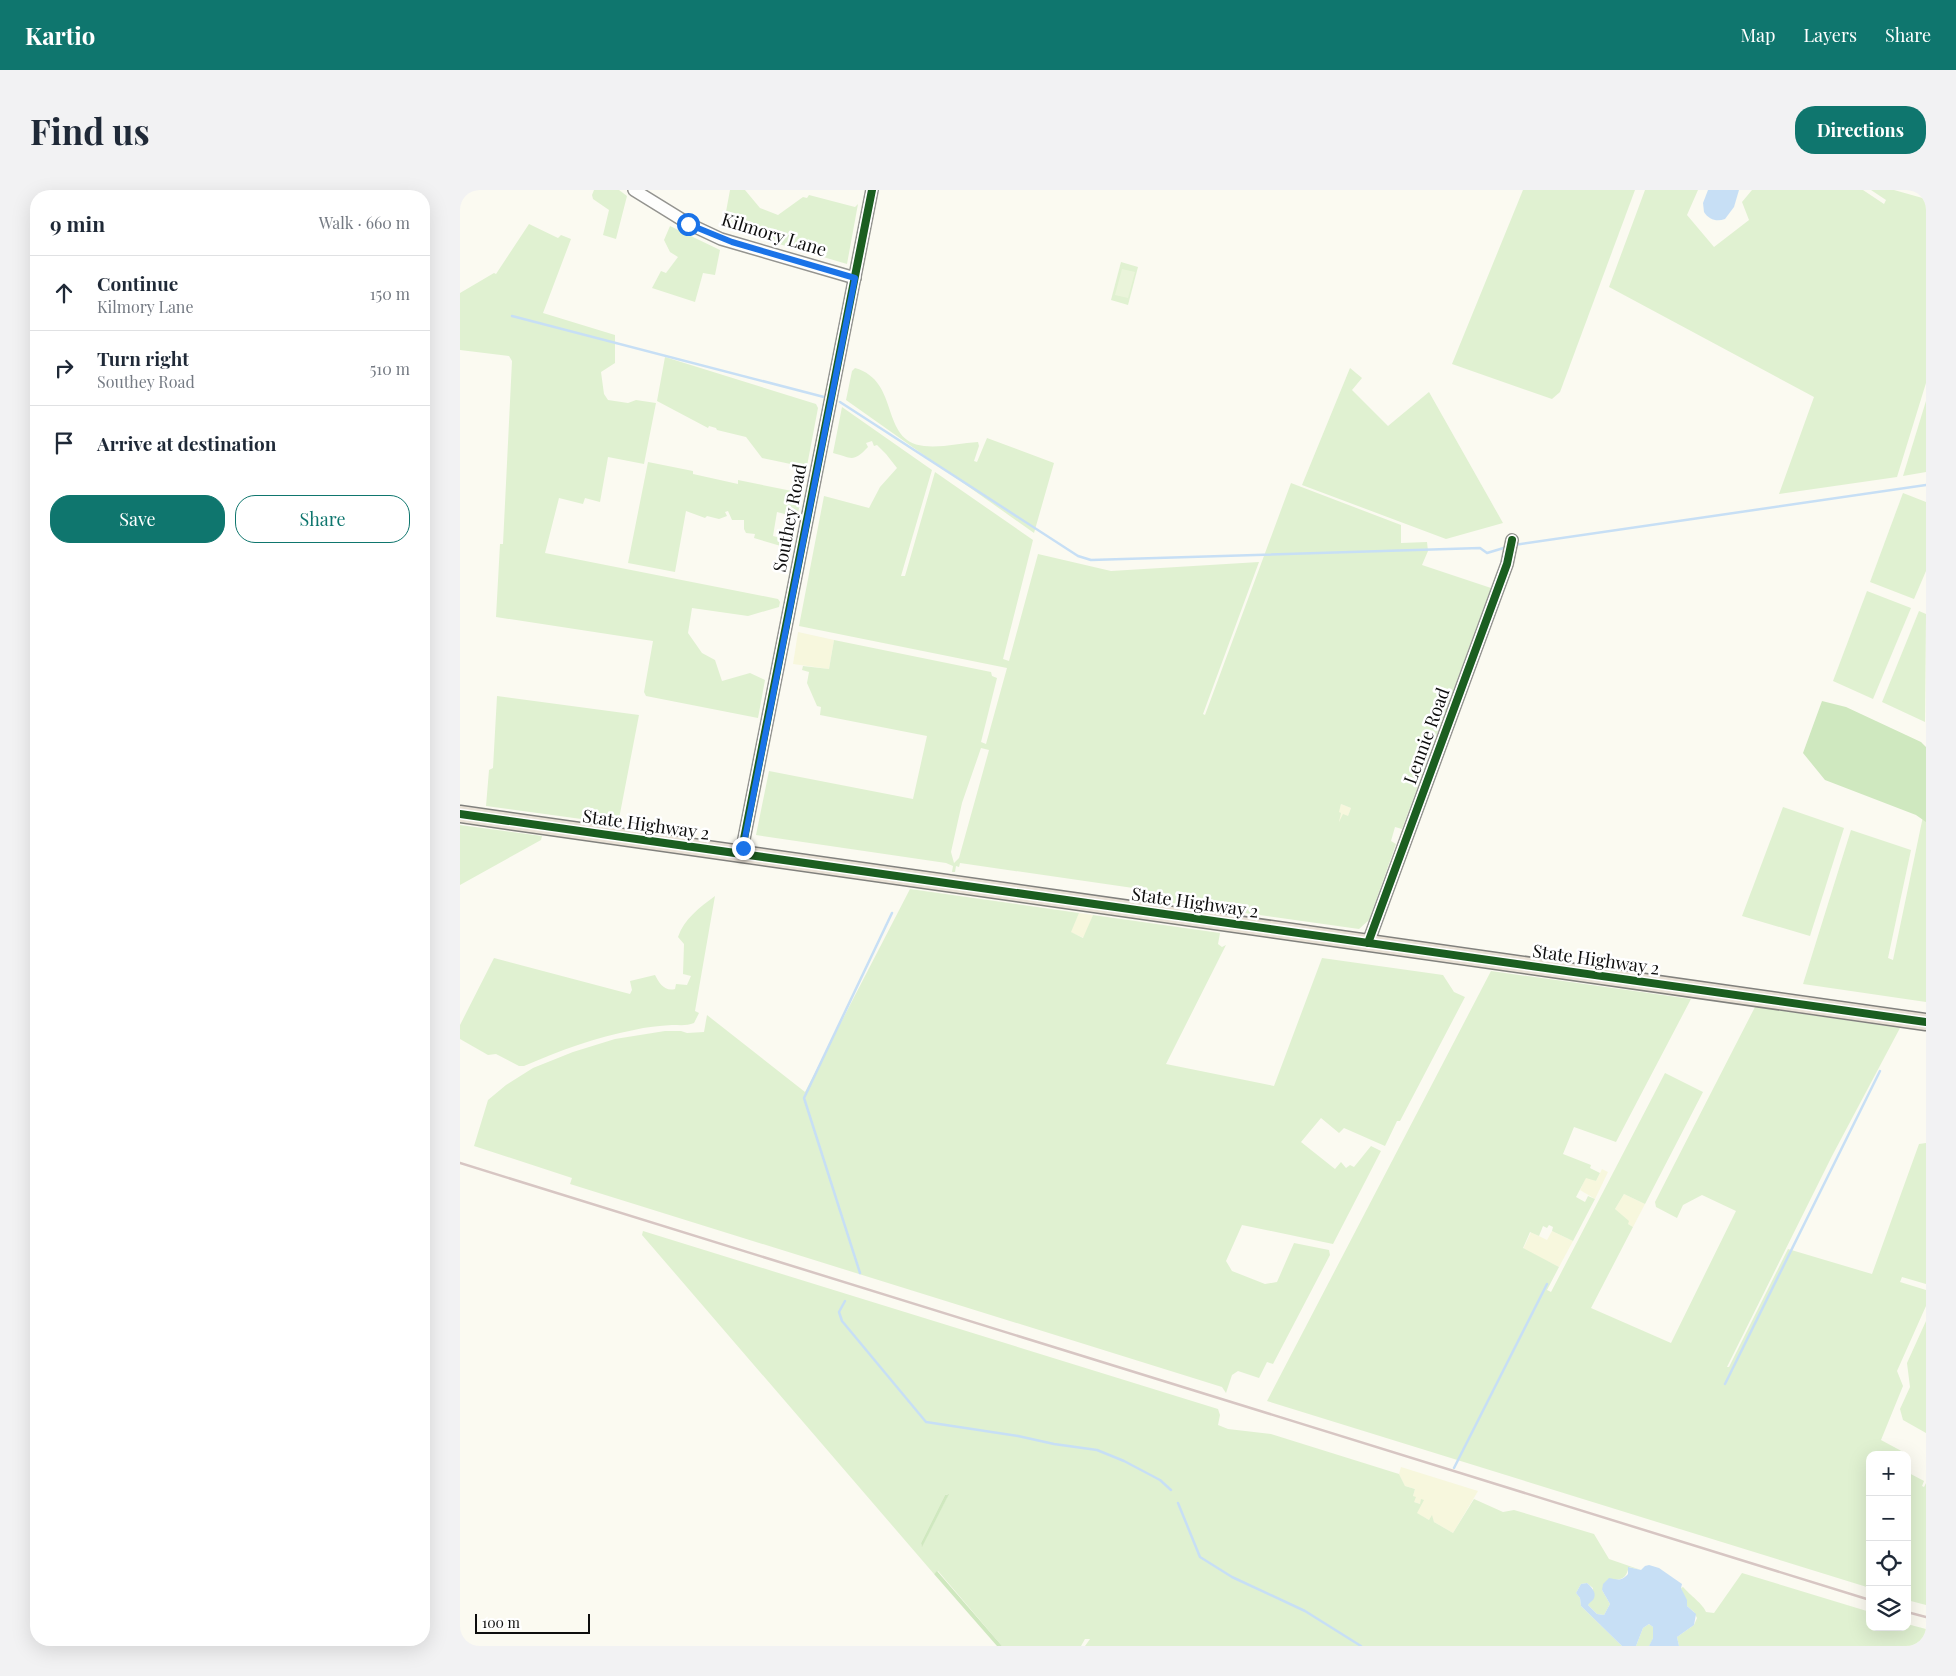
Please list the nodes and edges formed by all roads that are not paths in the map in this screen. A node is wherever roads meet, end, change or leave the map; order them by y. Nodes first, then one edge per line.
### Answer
1 (634, 190) edge
2 (872, 190) edge
3 (855, 278) junction
4 (1512, 540) dead end
5 (460, 814) edge
6 (741, 854) junction
7 (1368, 943) junction
8 (1926, 1022) edge

1 - 3 street, Kilmory Lane
2 - 3 street, Southey Road
3 - 6 street, Southey Road
4 - 7 street, Lennie Road
5 - 6 highway, State Highway 2
6 - 7 highway, State Highway 2
7 - 8 highway, State Highway 2

